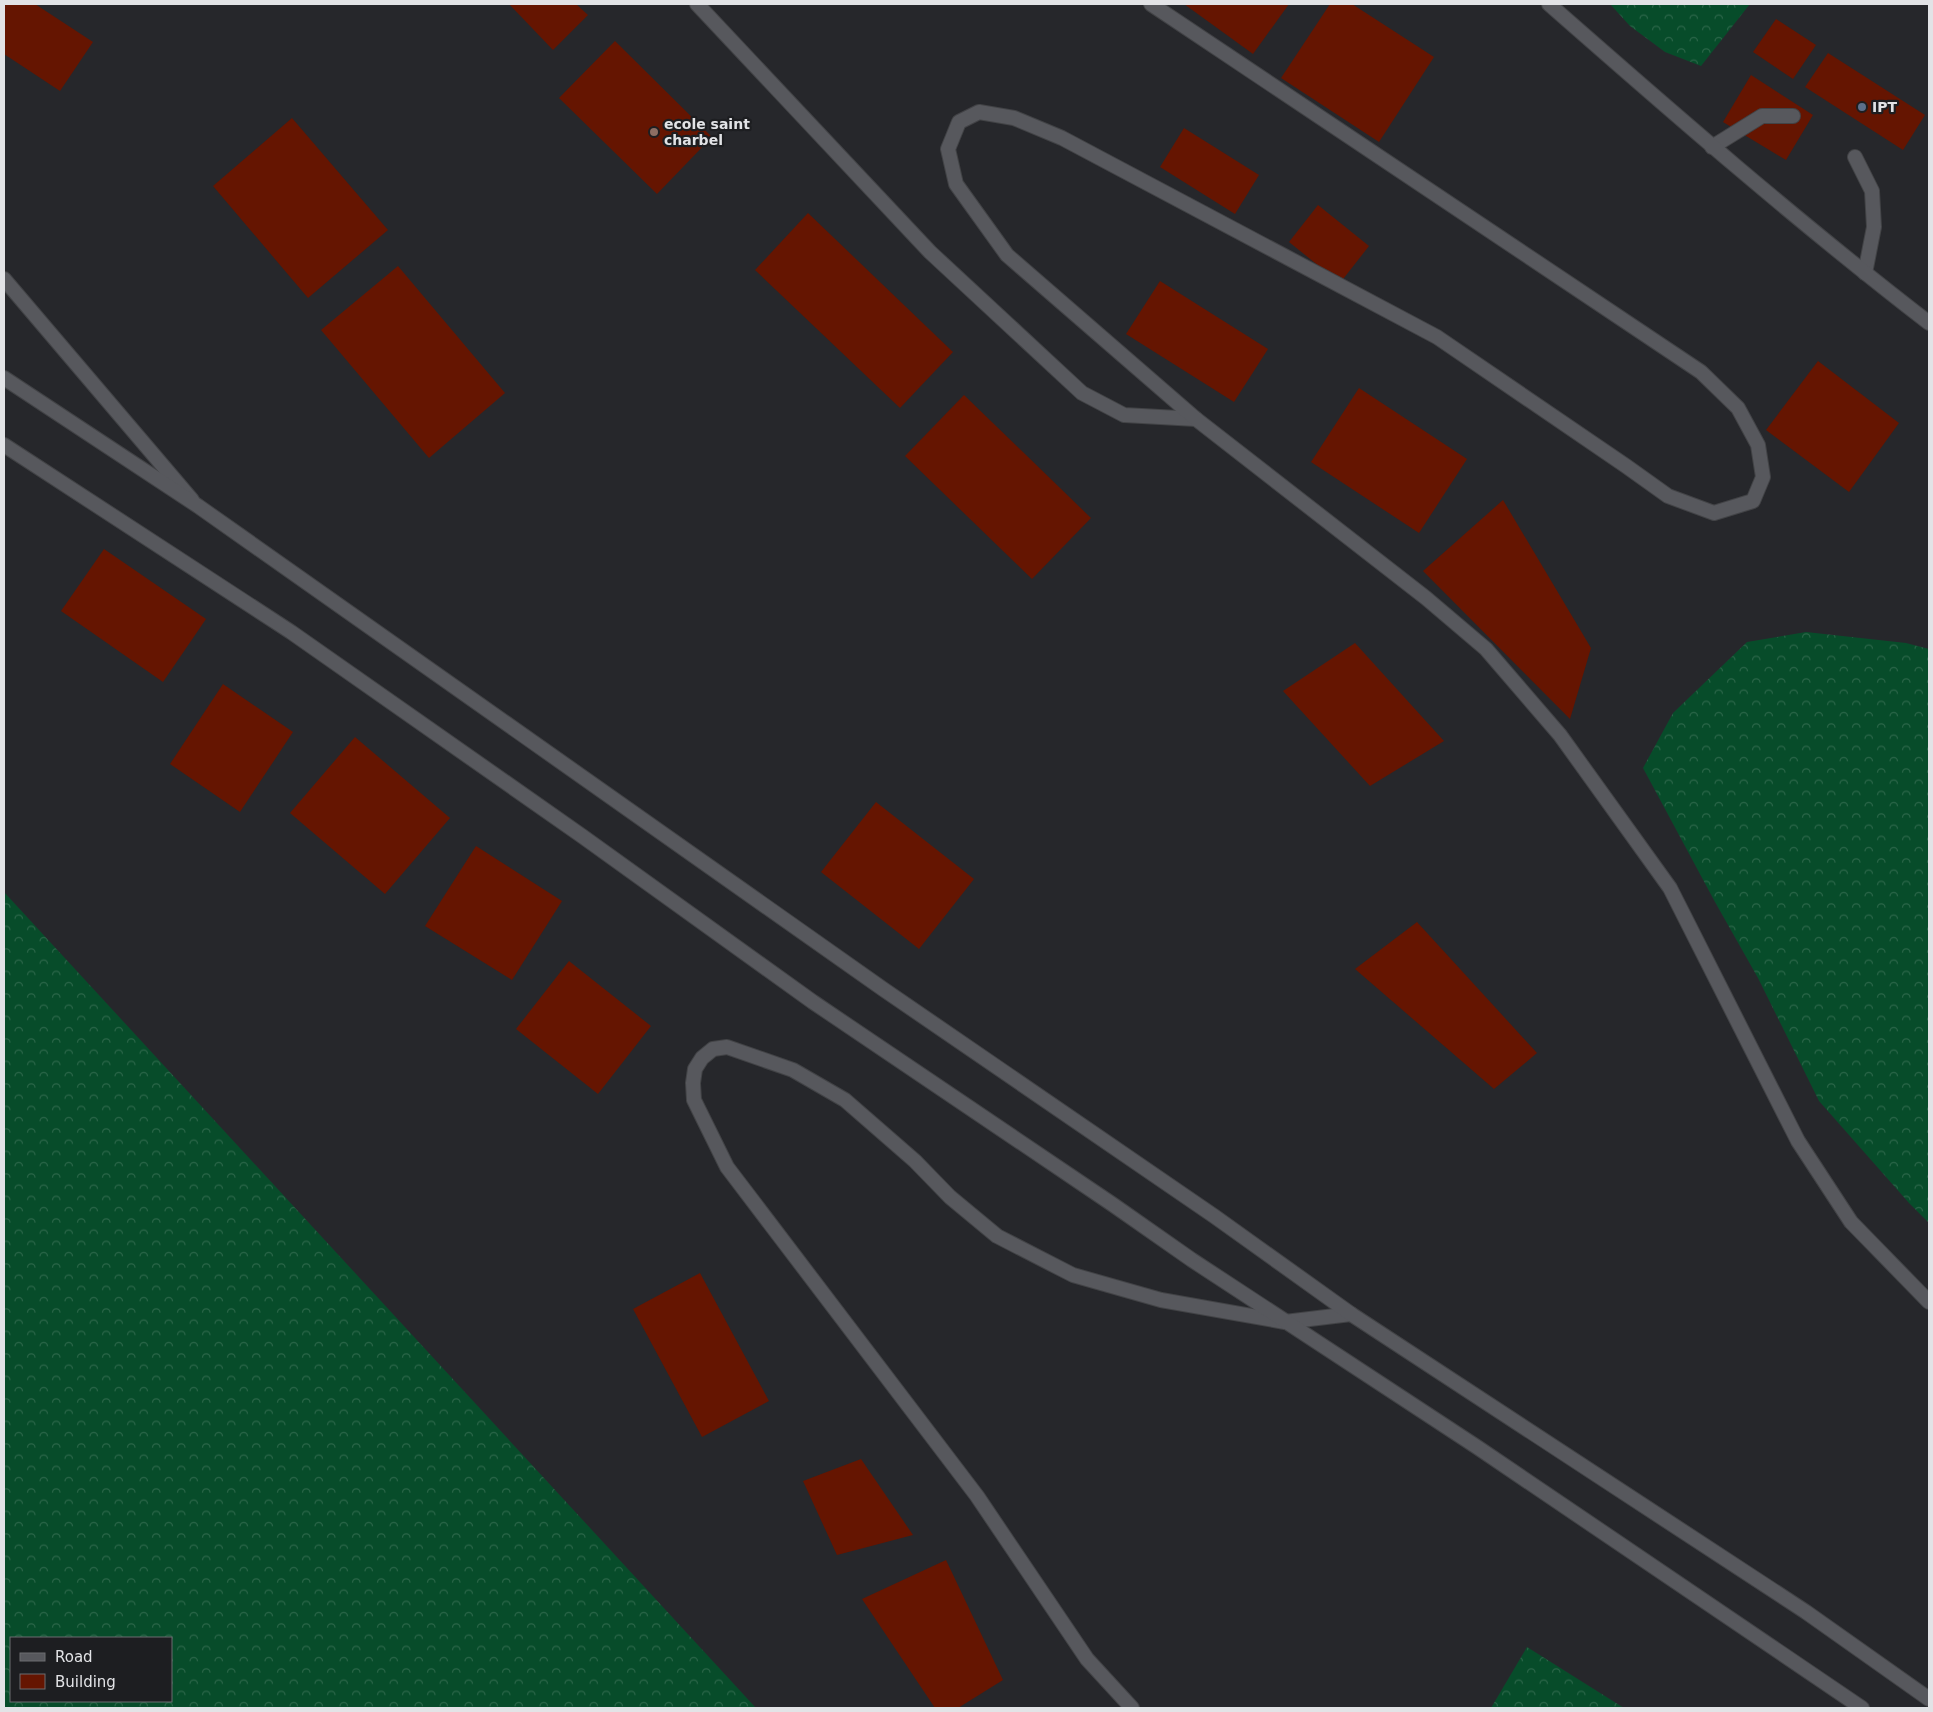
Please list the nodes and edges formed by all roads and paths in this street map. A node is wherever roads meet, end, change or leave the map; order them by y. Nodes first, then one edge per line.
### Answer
1 (697, 4) edge
2 (1151, 4) edge
3 (1549, 4) edge
4 (1793, 116) dead end
5 (1712, 147) junction
6 (1855, 157) dead end
7 (1865, 274) junction
8 (4, 278) edge
9 (1929, 323) edge
10 (4, 378) edge
11 (1196, 419) junction
12 (4, 445) edge
13 (198, 506) junction
14 (1929, 1302) edge
15 (1351, 1314) junction
16 (1285, 1322) junction
17 (1929, 1699) edge
18 (1132, 1708) edge
19 (1862, 1708) edge

1 - 11 street
2 - 11 street
3 - 5 street
4 - 5 street
5 - 7 street
6 - 7 street
7 - 9 street
8 - 13 street
10 - 13 street
11 - 14 street
12 - 16 street
13 - 15 street
15 - 16 street
15 - 17 street
16 - 18 street
16 - 19 street

